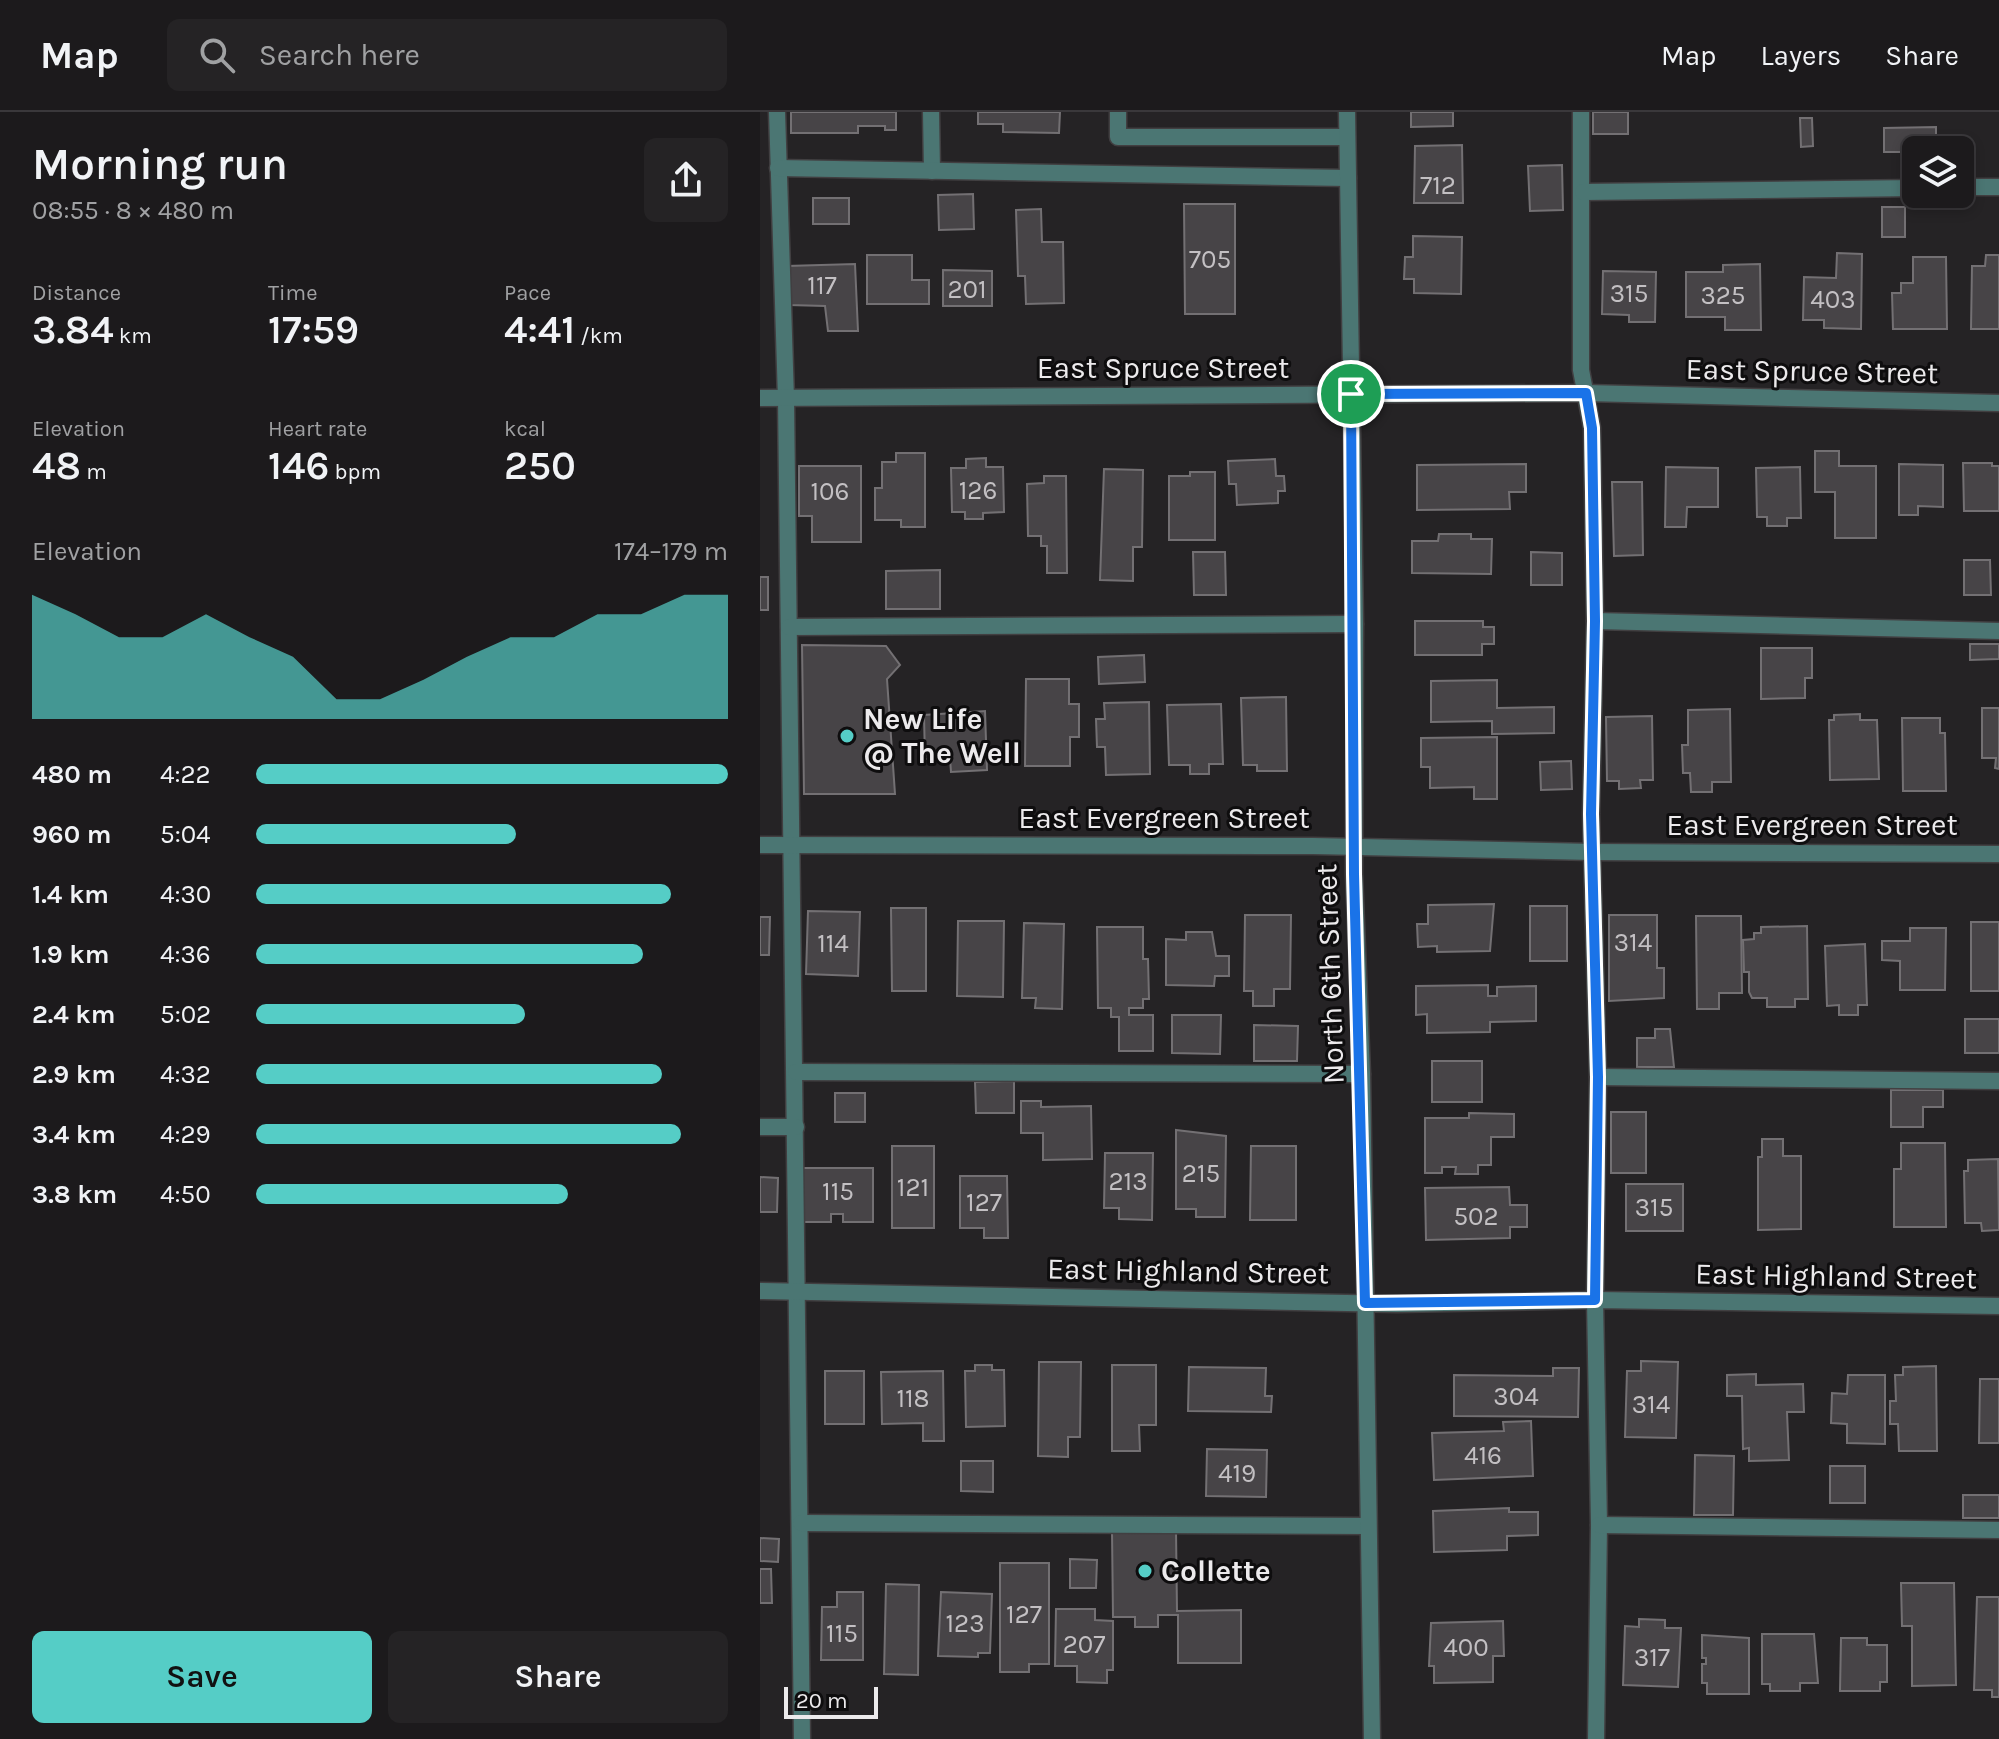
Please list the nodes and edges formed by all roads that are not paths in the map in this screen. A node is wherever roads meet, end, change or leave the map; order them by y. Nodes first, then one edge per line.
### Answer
1 (777, 112) edge
2 (931, 112) edge
3 (1118, 112) edge
4 (1347, 112) edge
5 (1581, 112) edge
6 (1347, 137) junction
7 (778, 168) junction
8 (932, 171) junction
9 (1348, 178) junction
10 (1974, 187) edge
11 (1999, 187) edge
12 (1902, 188) edge
13 (1583, 192) junction
14 (1586, 393) junction
15 (1351, 394) junction
16 (760, 398) edge
17 (786, 399) junction
18 (1999, 403) edge
19 (1595, 621) junction
20 (1355, 624) junction
21 (789, 627) junction
22 (1999, 631) edge
23 (760, 845) edge
24 (792, 846) junction
25 (1354, 848) junction
26 (1593, 852) junction
27 (1999, 854) edge
28 (796, 1072) junction
29 (1362, 1074) junction
30 (1598, 1077) junction
31 (1999, 1081) edge
32 (760, 1127) edge
33 (796, 1127) junction
34 (760, 1291) edge
35 (798, 1291) junction
36 (1595, 1300) junction
37 (1365, 1303) junction
38 (1999, 1306) edge
39 (801, 1523) junction
40 (1599, 1525) junction
41 (1368, 1526) junction
42 (1999, 1530) edge
43 (802, 1739) edge
44 (1372, 1739) edge
45 (1596, 1739) edge

1 - 7 street
2 - 8 street
3 - 6 street
4 - 6 street, North 6th Street
5 - 13 street
6 - 9 street, North 6th Street
7 - 8 street
7 - 17 street
8 - 9 street
9 - 15 street, North 6th Street
10 - 11 street
12 - 13 street
13 - 14 street
14 - 15 street, East Spruce Street
14 - 18 street, East Spruce Street
14 - 19 street
15 - 17 street, East Spruce Street
15 - 20 street, North 6th Street
16 - 17 street, East Spruce Street
17 - 21 street
19 - 22 street
19 - 26 street
20 - 21 street
20 - 25 street, North 6th Street
21 - 24 street
23 - 24 street, East Evergreen Street
24 - 25 street, East Evergreen Street
24 - 28 street
25 - 26 street, East Evergreen Street
25 - 29 street, North 6th Street
26 - 27 street, East Evergreen Street
26 - 30 street
28 - 29 street
28 - 33 street
29 - 37 street, North 6th Street
30 - 31 street
30 - 36 street
32 - 33 street
33 - 35 street
34 - 35 street, East Highland Street
35 - 37 street, East Highland Street
35 - 39 street
36 - 37 street, East Highland Street
36 - 38 street, East Highland Street
36 - 40 street
37 - 41 street, North 6th Street
39 - 41 street
39 - 43 street
40 - 42 street
40 - 45 street
41 - 44 street, North 6th Street

